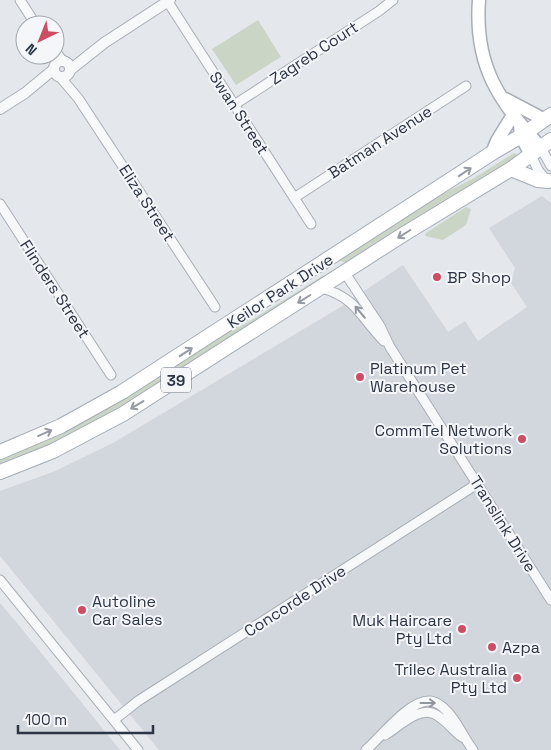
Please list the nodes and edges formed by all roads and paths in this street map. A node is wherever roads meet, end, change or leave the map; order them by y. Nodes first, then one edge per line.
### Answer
1 (20, 0) edge
2 (170, 0) edge
3 (393, 0) edge
4 (479, 0) edge
5 (30, 15) edge
6 (59, 65) edge
7 (60, 65) edge
8 (62, 69) junction
9 (466, 86) dead end
10 (501, 97) junction
11 (234, 105) junction
12 (0, 109) edge
13 (548, 118) edge
14 (520, 127) junction
15 (541, 148) edge
16 (492, 153) junction
17 (551, 166) edge
18 (511, 169) junction
19 (549, 183) edge
20 (294, 198) junction
21 (0, 204) edge
22 (311, 224) dead end
23 (334, 256) junction
24 (345, 273) junction
25 (321, 288) junction
26 (215, 307) dead end
27 (390, 347) junction
28 (111, 375) dead end
29 (0, 452) edge
30 (0, 472) edge
31 (478, 484) junction
32 (0, 580) edge
33 (551, 600) edge
34 (114, 720) junction
35 (138, 750) edge
36 (366, 750) edge
37 (473, 750) edge

1 - 5 street
2 - 8 street
2 - 11 street, Swan Street
3 - 11 street, Zagreb Court
4 - 10 main road
6 - 8 street, Eliza Street
7 - 8 street, Eliza Street
8 - 12 street
8 - 26 street, Eliza Street
9 - 20 street, Batman Avenue
10 - 13 main road
10 - 14 main road
11 - 20 street, Swan Street
13 - 14 main road, Keilor Park Drive / 39
14 - 15 main road
14 - 16 main road, Keilor Park Drive / 39
14 - 16 main road
15 - 17 street
15 - 18 main road, Keilor Park Drive / 39
15 - 19 street
23 -> 16 main road, Keilor Park Drive / 39
18 - 19 main road
18 -> 24 main road, Keilor Park Drive / 39
20 - 22 street, Swan Street
21 - 28 street, Flinders Street
23 - 24 main road
29 -> 23 main road, Keilor Park Drive / 39
24 - 25 main road, Keilor Park Drive / 39
24 - 27 street, Translink Drive
27 -> 25 street, Translink Drive
25 -> 30 main road, Keilor Park Drive / 39
27 - 31 street, Translink Drive
31 - 33 street, Translink Drive
31 - 34 street, Concorde Drive
32 - 34 street
34 - 35 street
36 - 37 street

